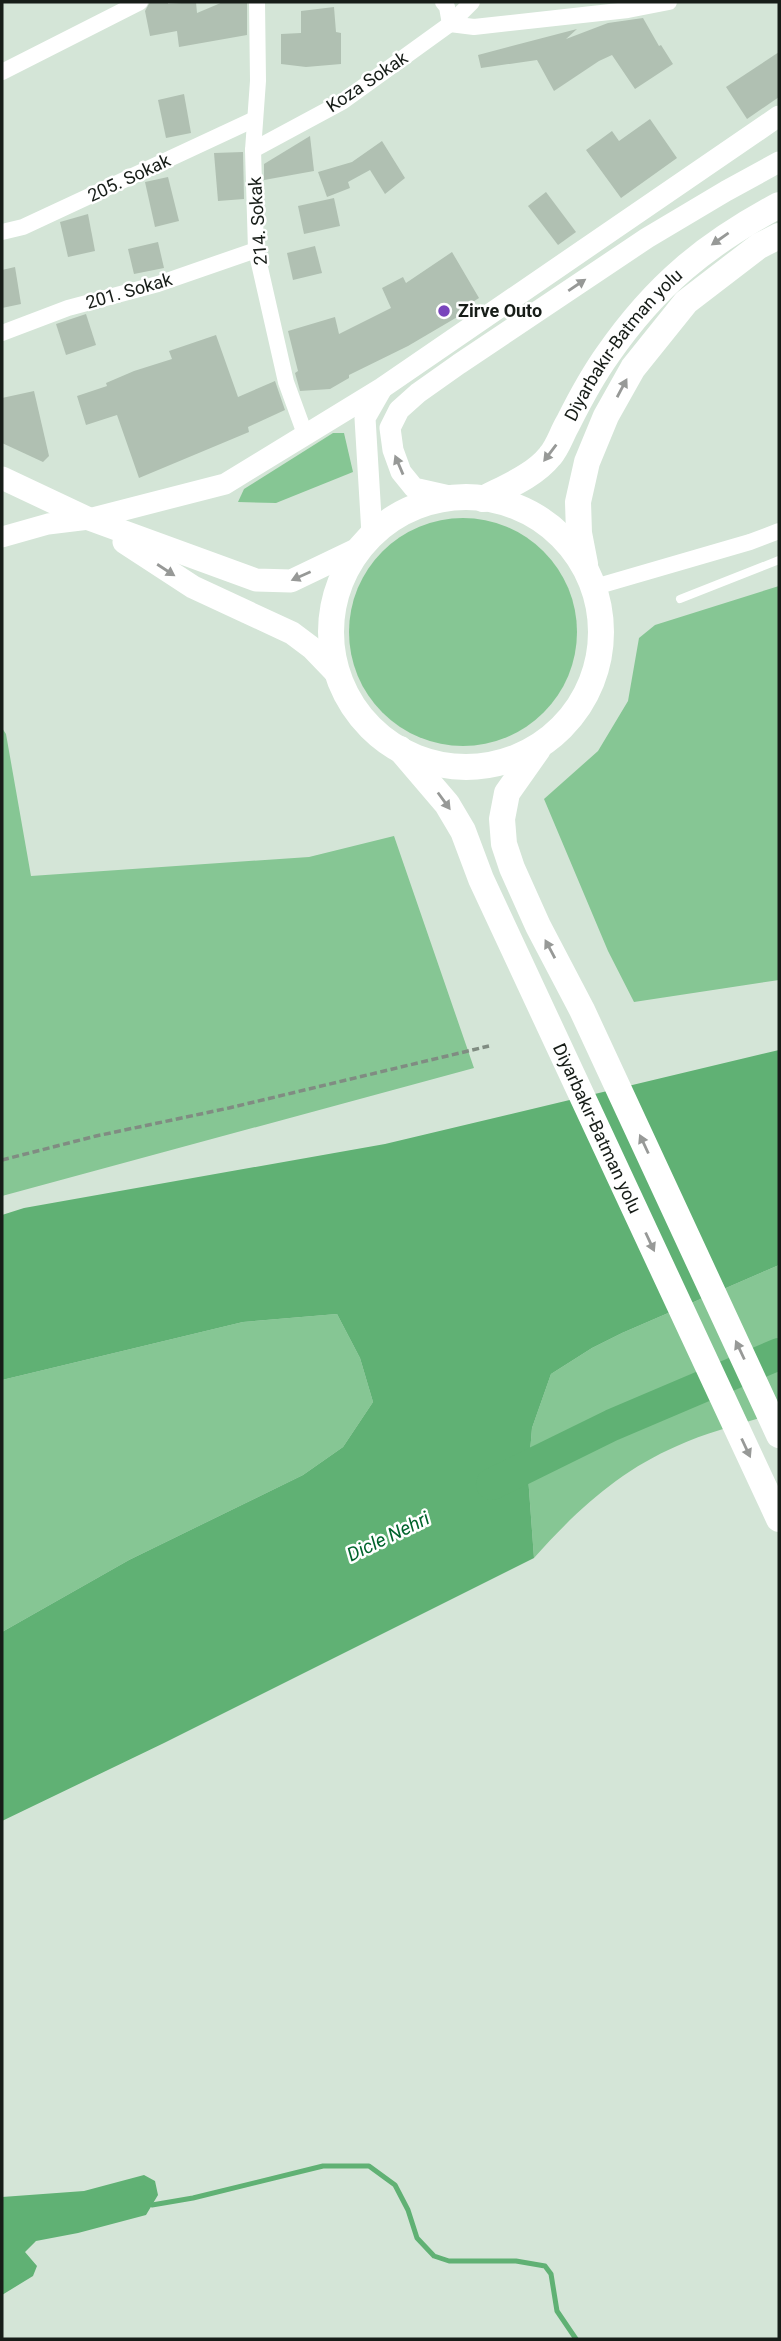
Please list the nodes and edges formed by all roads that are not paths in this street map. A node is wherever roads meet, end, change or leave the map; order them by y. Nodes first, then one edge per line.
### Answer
1 (140, 2) edge
2 (257, 2) edge
3 (443, 2) edge
4 (472, 2) edge
5 (669, 2) edge
6 (450, 24) junction
7 (2, 72) edge
8 (779, 116) edge
9 (254, 118) junction
10 (253, 150) junction
11 (779, 162) edge
12 (779, 205) edge
13 (2, 232) edge
14 (779, 236) edge
15 (256, 250) junction
16 (2, 333) edge
17 (382, 388) junction
18 (305, 434) junction
19 (2, 478) edge
20 (454, 496) junction
21 (483, 499) junction
22 (89, 519) junction
23 (779, 531) edge
24 (2, 537) edge
25 (367, 540) junction
26 (779, 560) edge
27 (590, 578) junction
28 (680, 599) dead end
29 (338, 675) junction
30 (540, 747) junction
31 (400, 749) junction
32 (779, 1435) edge
33 (779, 1519) edge

1 - 7 street
2 - 9 street, 214. Sokak
3 - 6 street
4 - 6 street, Koza Sokak
5 - 6 street
6 - 10 street, Koza Sokak
8 - 17 street
9 - 10 street, 214. Sokak
9 - 13 street, 205. Sokak
10 - 15 street, 214. Sokak
20 -> 11 street
12 -> 21 highway, Diyarbakır-Batman yolu
27 -> 14 highway, Diyarbakır-Batman yolu
15 - 16 street, 201. Sokak
15 - 18 street, 214. Sokak
17 - 18 street
17 - 25 street
18 - 22 street
19 - 22 main road
20 - 21 highway
20 - 25 highway
21 - 27 highway
22 - 24 street
25 -> 22 main road
22 -> 29 main road
23 - 27 street
25 - 29 highway
26 - 28 lane
27 - 30 highway, Diyarbakır-Batman yolu
29 - 31 highway
30 - 31 highway
32 -> 30 highway, Diyarbakır-Batman yolu
31 -> 33 highway, Diyarbakır-Batman yolu

